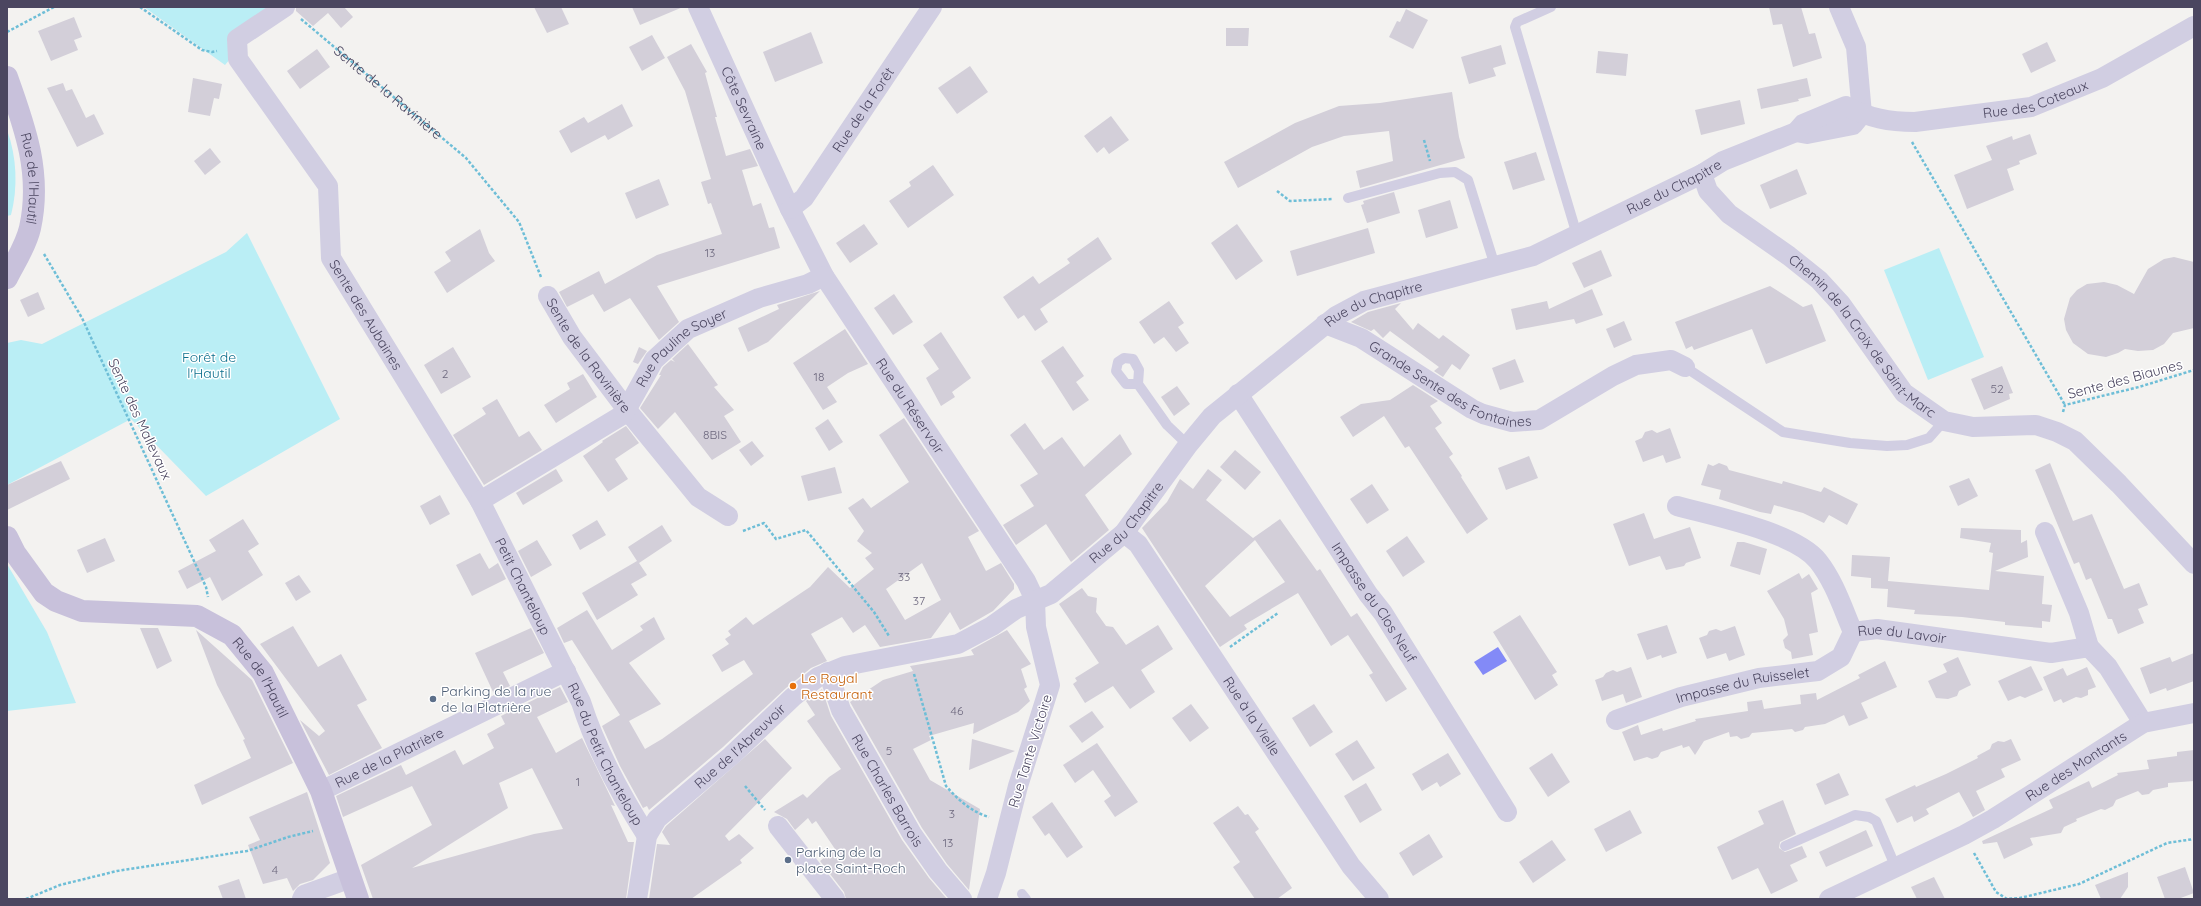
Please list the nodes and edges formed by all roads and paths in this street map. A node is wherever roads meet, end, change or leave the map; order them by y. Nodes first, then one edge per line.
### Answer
1 (54, 7) edge
2 (140, 7) edge
3 (698, 7) edge
4 (932, 7) edge
5 (1551, 7) edge
6 (1839, 7) edge
7 (292, 12) edge
8 (2194, 26) edge
9 (7, 32) edge
10 (237, 42) junction
11 (7, 77) edge
12 (1862, 114) junction
13 (1900, 122) junction
14 (1424, 140) dead end
15 (1702, 174) junction
16 (1434, 175) junction
17 (1277, 191) dead end
18 (1348, 198) joint
19 (790, 209) junction
20 (30, 229) junction
21 (1577, 235) junction
22 (1495, 266) junction
23 (824, 276) junction
24 (7, 278) edge
25 (548, 296) joint
26 (1325, 324) junction
27 (1685, 367) joint
28 (2194, 370) edge
29 (1138, 384) dead end
30 (1238, 394) junction
31 (2065, 405) junction
32 (627, 410) junction
33 (1944, 421) junction
34 (2057, 432) junction
35 (1188, 445) junction
36 (480, 501) junction
37 (1677, 506) dead end
38 (728, 516) joint
39 (2045, 532) dead end
40 (1124, 533) junction
41 (7, 537) edge
42 (2194, 564) edge
43 (1035, 600) junction
44 (1278, 613) dead end
45 (212, 624) junction
46 (1853, 632) junction
47 (2088, 647) junction
48 (904, 655) junction
49 (1215, 660) junction
50 (566, 671) junction
51 (828, 672) junction
52 (2194, 713) edge
53 (1616, 720) dead end
54 (2143, 723) junction
55 (745, 786) dead end
56 (322, 791) junction
57 (1506, 812) dead end
58 (1009, 824) junction
59 (333, 826) junction
60 (778, 826) joint
61 (1964, 835) junction
62 (647, 836) junction
63 (2194, 839) edge
64 (1785, 846) dead end
65 (1896, 868) junction
66 (351, 878) junction
67 (1857, 894) edge
68 (26, 899) edge
69 (302, 899) edge
70 (358, 899) edge
71 (637, 899) edge
72 (835, 899) edge
73 (962, 899) edge
74 (987, 899) edge
75 (1379, 899) edge
76 (1829, 899) edge

1 - 9 path
2 - 10 path
3 - 19 street, Côte Sevraine
4 - 19 street, Rue de la Forêt
5 - 21 lane
6 - 12 street
7 - 10 street
7 - 25 path, Sente de la Ravinière
8 - 13 street, Rue des Coteaux
10 - 36 street, Sente des Aubaines
11 - 20 main road, Rue de l'Hautil
12 - 13 street, Rue des Coteaux
12 - 15 street, Rue du Chapitre
13 - 31 path
14 - 16 path
15 - 21 street, Rue du Chapitre
15 - 33 street, Chemin de la Croix de Saint-Marc
16 - 18 lane
16 - 22 lane
17 - 18 path
19 - 23 street, Rue du Réservoir
20 - 24 main road, Rue de l'Hautil
20 - 45 path, Sente des Mallevaux
21 - 22 street, Rue du Chapitre
22 - 26 street, Rue du Chapitre
23 - 32 street, Rue Pauline Soyer
23 - 43 street, Rue du Réservoir
25 - 32 street, Sente de la Ravinière
26 - 27 street, Grande Sente des Fontaines
26 - 30 street, Rue du Chapitre
27 - 33 lane, Grande Sente des Fontaines
28 - 31 path, Sente des Biaunes
29 - 35 lane
30 - 35 street, Rue du Chapitre
30 - 57 street, Impasse du Clos Neuf
31 - 34 path, Sente des Biaunes
32 - 36 street, Rue Pauline Soyer
32 - 38 street, Sente de la Ravinière
33 - 34 street, Chemin de la Croix de Saint-Marc
34 - 42 street, Chemin de la Croix de Saint-Marc
35 - 40 street, Rue du Chapitre
36 - 50 street, Petit Chanteloup
37 - 46 street, Rue du Lavoir
38 - 48 path
39 - 47 street
40 - 43 street, Rue du Chapitre
40 - 49 street, Rue à la Vielle
41 - 45 main road, Rue de l'Hautil
43 - 48 street, Rue de l'Abreuvoir
43 - 58 street, Rue Tante Victoire
44 - 49 path
45 - 56 main road, Rue de l'Hautil
46 - 47 street, Rue du Lavoir
46 - 53 street, Impasse du Ruisselet
47 - 54 street
48 - 51 street, Rue de l'Abreuvoir
48 - 58 path
49 - 75 street, Rue à la Vielle
50 - 56 street, Rue de la Platrière
50 - 62 street, Rue du Petit Chanteloup
51 - 62 street, Rue de l'Abreuvoir
51 - 73 street, Rue Charles Barrois
52 - 54 street, Rue des Montants
54 - 61 street, Rue des Montants
55 - 60 path
56 - 59 main road, Rue de l'Hautil
58 - 74 street, Rue Tante Victoire
59 - 66 main road, Rue de l'Hautil
59 - 68 path
60 - 72 street
61 - 63 path
61 - 65 street, Rue des Montants
62 - 71 street, Rue de l'Abreuvoir
64 - 65 lane
65 - 67 street, Rue des Montants
66 - 69 street
66 - 70 main road, Rue de l'Hautil
67 - 76 street, Rue des Montants

